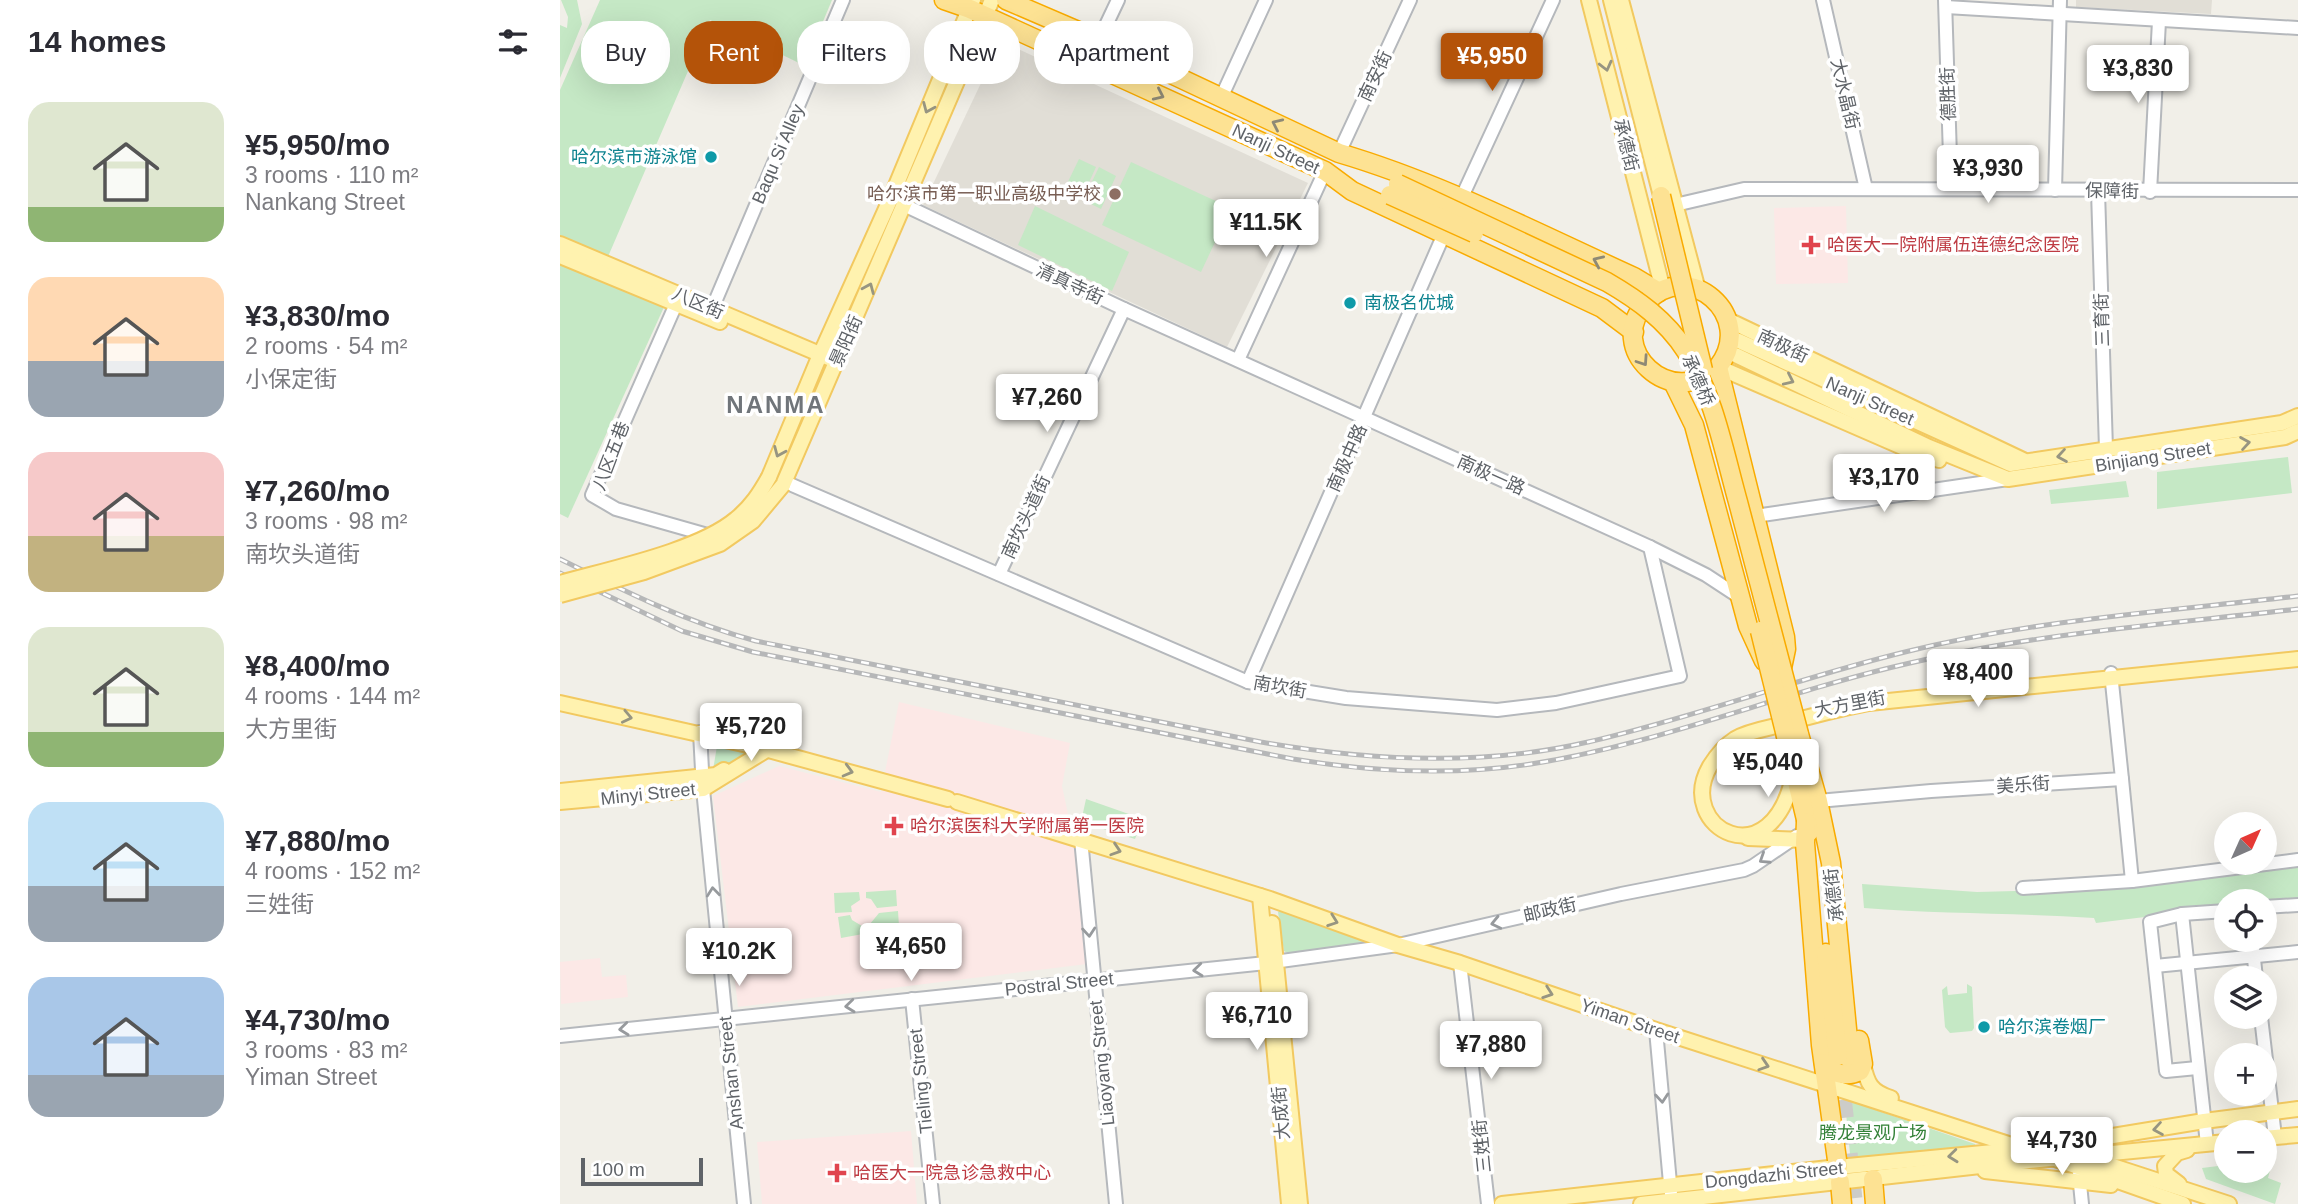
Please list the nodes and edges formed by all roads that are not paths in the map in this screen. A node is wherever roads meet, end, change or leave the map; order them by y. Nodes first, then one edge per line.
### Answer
1 (843, 0) edge
2 (944, 0) edge
3 (1006, 0) edge
4 (1118, 0) edge
5 (1266, 0) edge
6 (1410, 0) edge
7 (1553, 0) edge
8 (1589, 0) edge
9 (1611, 0) edge
10 (1621, 0) edge
11 (1823, 0) edge
12 (2060, 0) edge
13 (1946, 4) edge
14 (980, 6) edge
15 (2017, 6) edge
16 (2059, 14) junction
17 (1055, 21) edge
18 (1108, 21) edge
19 (2159, 21) junction
20 (2298, 28) edge
21 (1192, 84) edge
22 (1221, 98) junction
23 (1339, 153) junction
24 (1325, 171) junction
25 (1951, 188) junction
26 (1866, 189) junction
27 (1394, 190) junction
28 (2055, 190) junction
29 (2098, 191) junction
30 (2298, 191) edge
31 (2150, 192) junction
32 (1461, 199) junction
33 (1668, 201) junction
34 (904, 205) junction
35 (1444, 234) junction
36 (560, 244) edge
37 (560, 256) edge
38 (1698, 289) junction
39 (1661, 291) junction
40 (676, 304) junction
41 (712, 309) junction
42 (1124, 309) junction
43 (1634, 332) junction
44 (1728, 336) junction
45 (819, 358) junction
46 (1238, 360) junction
47 (835, 365) junction
48 (1718, 367) junction
49 (1673, 382) junction
50 (2298, 416) edge
51 (1365, 418) junction
52 (1716, 421) junction
53 (2298, 431) edge
54 (2106, 449) junction
55 (2027, 462) junction
56 (1994, 472) junction
57 (2009, 472) junction
58 (784, 484) junction
59 (1755, 516) junction
60 (711, 536) junction
61 (1650, 547) junction
62 (999, 574) junction
63 (560, 583) edge
64 (560, 595) edge
65 (1741, 598) junction
66 (2298, 654) edge
67 (2298, 659) edge
68 (1776, 670) junction
69 (2111, 676) junction
70 (1248, 682) junction
71 (560, 703) edge
72 (700, 733) junction
73 (1792, 735) junction
74 (765, 749) junction
75 (1794, 768) junction
76 (2122, 779) junction
77 (703, 782) junction
78 (560, 791) edge
79 (560, 802) edge
80 (1809, 811) junction
81 (1081, 839) junction
82 (1799, 840) junction
83 (2298, 860) edge
84 (2132, 881) junction
85 (2023, 888) dead end
86 (1265, 897) junction
87 (2298, 905) edge
88 (2277, 906) edge
89 (2214, 912) edge
90 (2182, 914) junction
91 (1398, 945) junction
92 (2253, 952) edge
93 (2298, 952) edge
94 (2254, 957) junction
95 (1271, 962) junction
96 (1460, 963) junction
97 (2187, 964) junction
98 (2155, 966) junction
99 (2255, 966) edge
100 (1093, 981) junction
101 (912, 999) junction
102 (726, 1018) junction
103 (2262, 1029) edge
104 (1656, 1030) junction
105 (560, 1036) edge
106 (1844, 1061) junction
107 (2197, 1068) junction
108 (1828, 1086) junction
109 (2298, 1109) edge
110 (2271, 1112) junction
111 (2271, 1120) edge
112 (2204, 1121) junction
113 (2298, 1135) edge
114 (2277, 1136) edge
115 (2214, 1143) edge
116 (2207, 1144) junction
117 (2046, 1147) junction
118 (2022, 1149) junction
119 (2058, 1160) junction
120 (1963, 1168) junction
121 (2080, 1169) junction
122 (1839, 1175) junction
123 (1873, 1179) junction
124 (2192, 1192) junction
125 (1671, 1197) edge
126 (744, 1204) edge
127 (933, 1204) edge
128 (1116, 1204) edge
129 (1289, 1204) edge
130 (1300, 1204) edge
131 (1488, 1204) edge
132 (1503, 1204) edge
133 (1641, 1204) edge
134 (1842, 1204) edge
135 (1875, 1204) edge
136 (2082, 1204) edge
137 (2183, 1204) edge
138 (2229, 1204) edge

1 - 41 street, Baqu Si Alley
2 - 14 highway, Nanji Street
3 - 17 highway, Nanji Street
4 - 18 street
5 - 22 street
6 - 23 street, 南安街
7 - 32 street
8 -> 39 main road, 承德街
9 - 33 main road
10 - 33 main road
11 - 26 street, 大水晶街
12 - 16 street
13 - 15 street
13 - 25 street, 德胜街
14 -> 24 highway, Nanji Street
14 - 34 main road, 景阳街
14 -> 45 main road, 景阳街
15 - 16 street
16 - 19 street
16 - 28 street
19 - 20 street
19 - 31 street
21 - 22 highway, Nanji Street
23 -> 22 highway, Nanji Street
23 - 27 highway
23 - 32 highway, Nanji Street
24 - 27 highway
24 - 35 highway, Nanji Street
24 - 46 street
25 - 26 street, 保障街
25 - 28 street, 保障街
26 - 33 street, 保障街
27 - 52 highway, 承德桥, bridge
27 - 68 highway, 承德桥, bridge
28 - 29 street, 保障街
29 - 31 street, 保障街
29 - 54 street, 三育街
30 - 31 street, 保障街
39 -> 32 highway, Nanji Street
33 - 38 main road
33 - 52 highway, bridge
34 - 42 street, 清真寺街
47 -> 34 main road, 景阳街
35 - 43 highway, Nanji Street
35 - 51 street, 南极中路
36 - 41 main road, 八区街
37 - 40 main road, 八区街
38 - 39 highway
38 - 44 highway
39 - 43 highway
40 - 45 main road, 八区街
40 - 60 street, 八区五巷
41 - 45 main road, 八区街
42 - 46 street, 清真寺街
42 - 62 street, 南坎头道街
43 -> 49 highway
44 - 48 highway
44 - 55 main road, 南极街
44 -> 56 main road, 南极街
44 - 57 main road, Nanji Street
45 - 47 main road, 八区街
45 -> 60 main road, 景阳街, bridge
46 - 51 street, 南极一路
47 - 58 main road, 景阳街
48 - 49 highway
48 - 56 main road, 南极街
48 - 59 highway
49 - 65 highway
50 - 54 main road
51 - 61 street, 南极一路
51 - 70 street, 南极中路
52 - 68 highway, 承德桥, bridge
57 -> 53 main road, Binjiang Street
54 -> 55 main road
55 - 57 main road
56 - 57 main road, 南极街
57 - 59 street
58 - 62 street, 南坎街
58 - 64 main road, 景阳街, bridge
59 - 68 highway
60 - 63 main road, 景阳街, bridge
61 - 65 street, 南极一路
61 - 70 street, 南坎街
62 - 70 street, 南坎街
65 - 68 highway, bridge
66 - 69 main road, 大方里街
67 - 69 main road, 大方里街
68 - 73 highway, 承德桥, bridge
69 - 75 main road, 大方里街
69 - 76 street
69 - 82 main road, 大方里街
71 -> 72 main road, Yiman Street
72 - 74 main road, Yiman Street
72 - 77 street, Anshan Street
73 - 75 highway, 承德街
73 - 80 highway, 承德街
74 - 77 main road, Minyi Street
74 -> 81 main road, Yiman Street
75 - 80 highway, 承德街
76 - 80 street, 美乐街
76 - 84 street
77 - 78 main road, Minyi Street
77 - 79 main road, Minyi Street
102 -> 77 street, Anshan Street
80 - 82 highway
80 - 106 highway, 承德街
80 - 106 highway
81 -> 86 main road, Yiman Street
81 -> 100 street, Liaoyang Street
82 -> 91 street, 邮政街
82 - 106 highway
83 - 84 street
84 - 85 street
86 -> 91 main road, Yiman Street
86 - 95 main road, 大成街
87 - 88 street
89 - 90 street
90 - 97 street
90 - 98 street
91 - 95 street, 邮政街
91 - 96 main road, Yiman Street
92 - 94 street
93 - 94 street
94 - 97 street
94 - 99 street
95 -> 100 street, Postral Street
95 - 129 main road, 大成街
95 - 130 main road, 大成街
96 -> 104 main road, Yiman Street
96 - 131 street, 三姓街
97 - 98 street
97 - 107 street
98 - 107 street
100 - 101 street, Postral Street
100 - 128 street, Liaoyang Street
101 -> 102 street, Postral Street
101 - 127 street, Tieling Street
102 -> 105 street, Postral Street
102 - 126 street, Anshan Street
103 - 110 street
104 -> 108 main road, Yiman Street
104 -> 125 street
106 - 108 highway
106 - 117 main road
107 - 112 street
108 - 118 main road, Yiman Street
108 - 122 highway
109 - 110 main road, Dongdazhi Street
110 - 111 street
110 - 112 main road, Dongdazhi Street
112 - 116 street
112 -> 117 main road, Dongdazhi Street
113 - 114 main road
115 - 116 main road
116 - 121 main road
116 - 124 main road
117 - 118 main road, Dongdazhi Street
117 - 121 main road
118 - 119 main road, Yiman Street
118 -> 122 main road, Dongdazhi Street
119 - 120 main road, Dongdazhi Street
119 - 121 main road, Dongdazhi Street
120 - 121 main road
120 - 123 main road, Dongdazhi Street
121 - 124 main road
121 - 136 street
121 - 137 main road
122 - 123 main road, Dongdazhi Street
122 - 125 main road, Dongdazhi Street
122 - 134 highway
123 - 135 highway
124 - 138 main road
125 - 132 main road, Dongdazhi Street
125 - 133 main road, Dongdazhi Street

